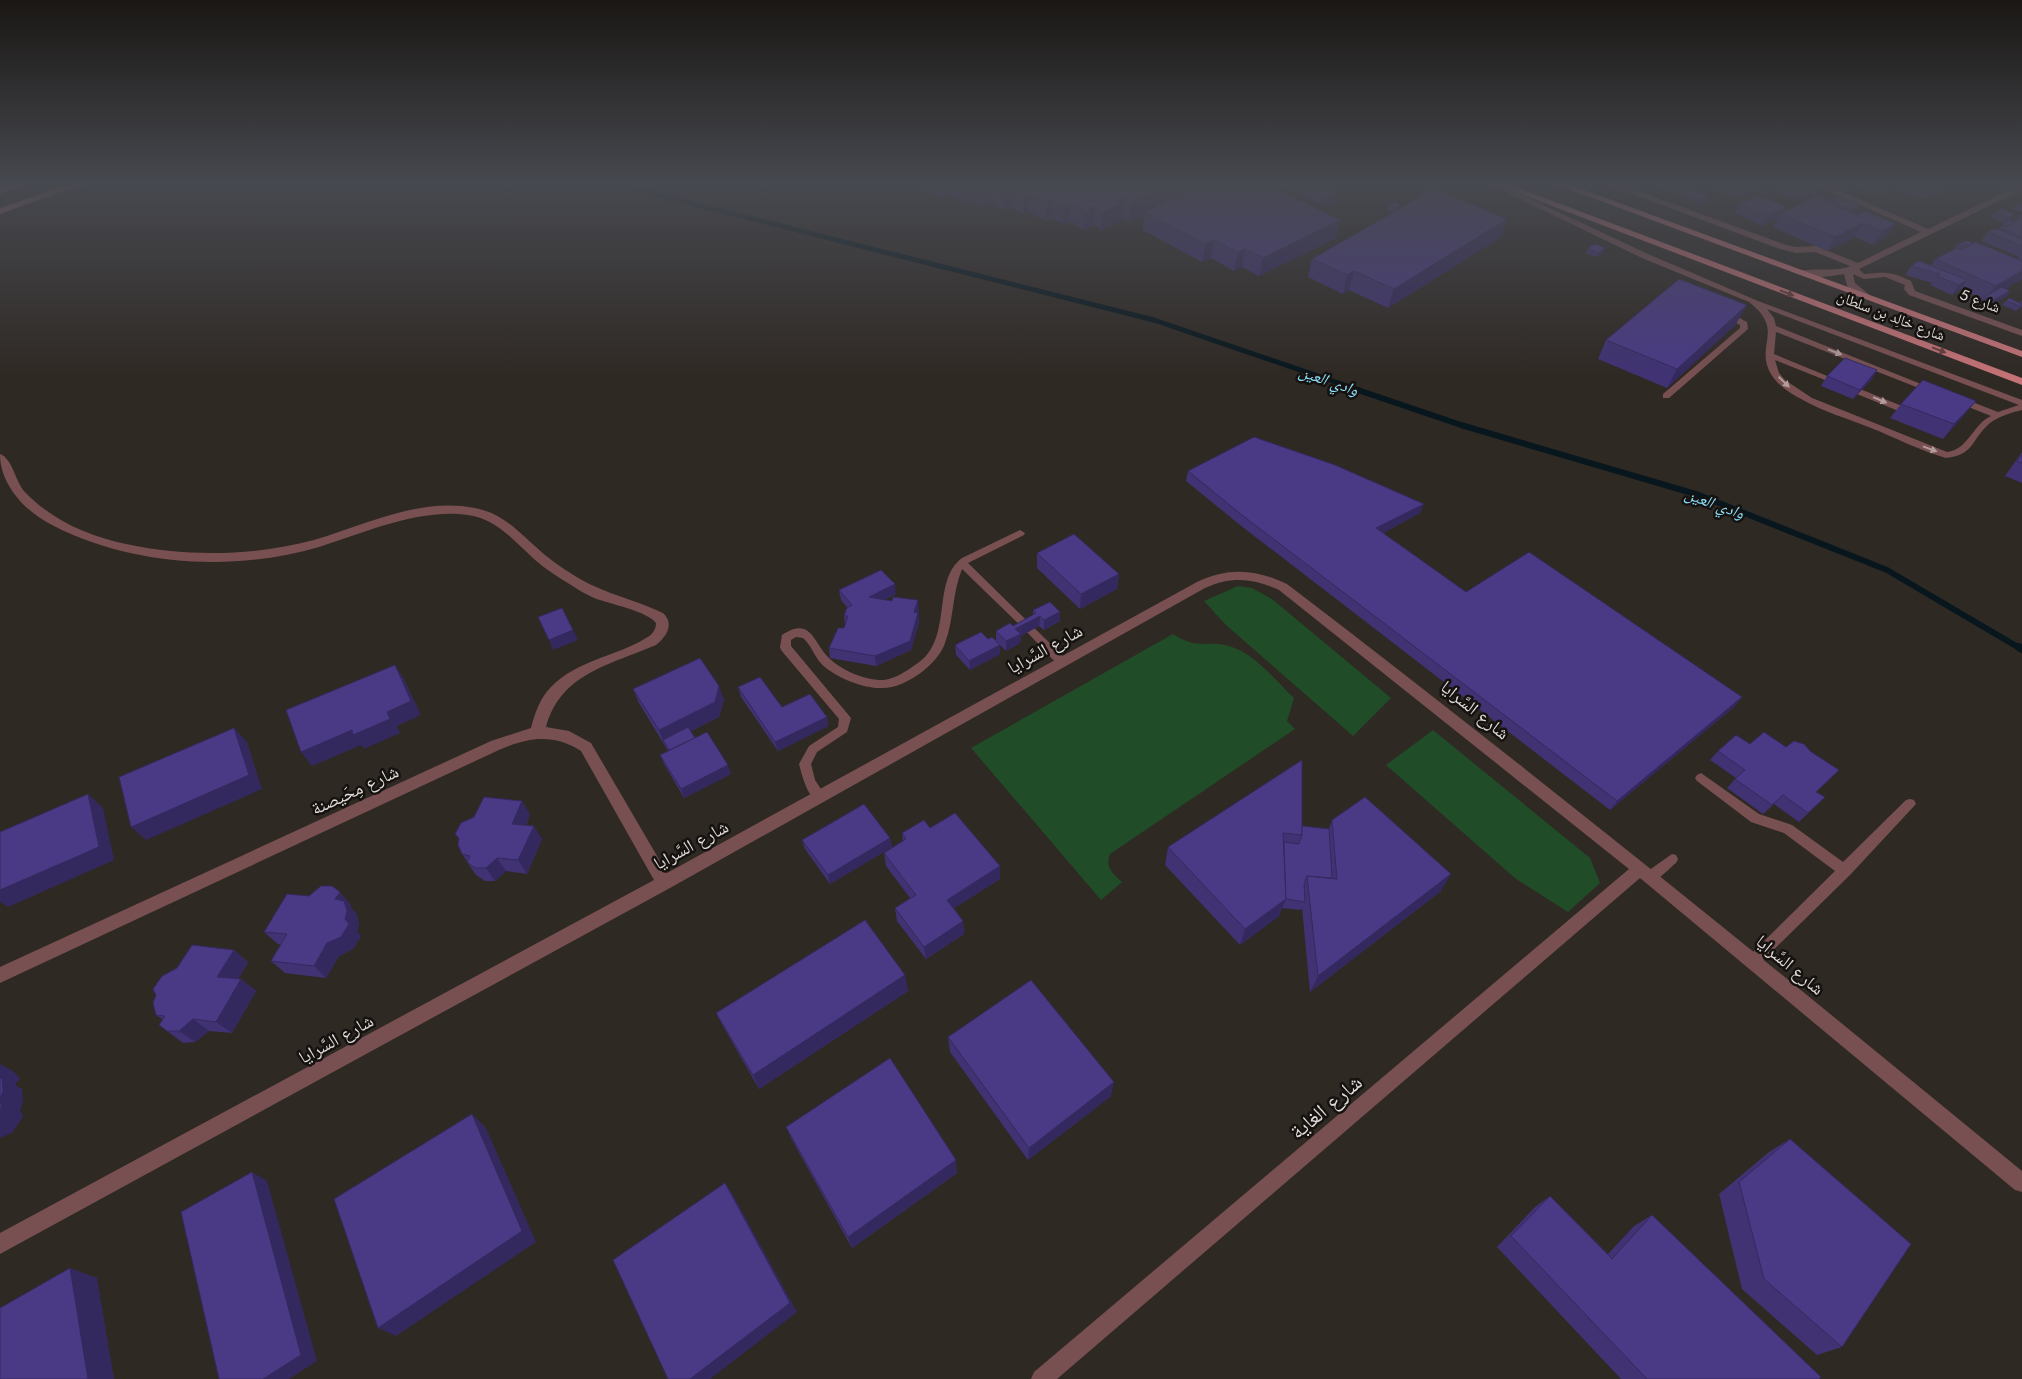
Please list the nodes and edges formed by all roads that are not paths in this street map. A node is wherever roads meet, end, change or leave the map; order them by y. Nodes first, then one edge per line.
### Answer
1 (1627, 247) edge
2 (1666, 247) edge
3 (1732, 247) edge
4 (1785, 247) edge
5 (1897, 247) edge
6 (1853, 269) junction
7 (1802, 273) junction
8 (1867, 297) junction
9 (1752, 300) junction
10 (1716, 310) edge
11 (1773, 328) junction
12 (2022, 333) edge
13 (2022, 354) edge
14 (1772, 356) junction
15 (1828, 378) edge
16 (2022, 382) edge
17 (1860, 392) edge
18 (1942, 394) edge
19 (1666, 396) dead end
20 (1951, 397) edge
21 (2022, 403) edge
22 (2022, 407) edge
23 (1899, 408) dead end
24 (1997, 415) junction
25 (0, 458) edge
26 (1020, 533) dead end
27 (962, 562) junction
28 (1062, 662) junction
29 (537, 732) junction
30 (1700, 778) dead end
31 (820, 797) junction
32 (1910, 804) dead end
33 (1672, 859) dead end
34 (1844, 871) junction
35 (1645, 873) junction
36 (664, 882) junction
37 (1754, 961) junction
38 (0, 975) edge
39 (2022, 1183) edge
40 (0, 1244) edge
41 (1041, 1379) edge

1 - 9 lane
2 -> 16 main road, شارع خالِد بن سلطان
3 - 7 main road, شارع خالِد بن سلطان
4 - 6 street, شارع 5
5 - 6 street
6 - 7 street
6 - 8 street
6 - 12 street, شارع 5
7 - 8 main road, شارع خالِد بن سلطان
8 - 13 main road, شارع خالِد بن سلطان
9 - 11 lane
9 - 21 lane
10 - 19 lane
11 - 14 lane
11 -> 18 lane
14 - 15 lane
14 -> 24 lane
17 -> 23 lane
20 - 24 lane
22 - 24 lane
25 - 29 street
26 - 27 lane
27 - 28 lane
27 - 31 lane
28 - 31 street, شارع السَّرايا
28 - 35 street, شارع السَّرايا
29 - 36 street, شارع مِحَيصنة
29 - 38 street, شارع مِحَيصنة
30 - 34 lane
31 - 36 street, شارع السَّرايا
32 - 34 lane
33 - 35 lane
34 - 37 lane
35 - 37 street, شارع السَّرايا
35 - 41 street, شارع الغاية
36 - 40 street, شارع السَّرايا
37 - 39 street, شارع السَّرايا

